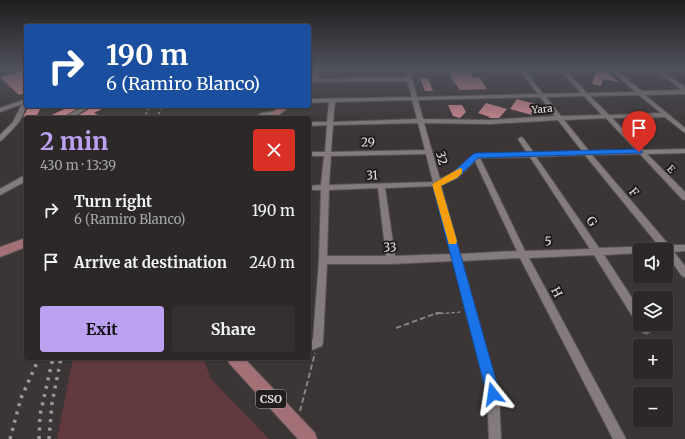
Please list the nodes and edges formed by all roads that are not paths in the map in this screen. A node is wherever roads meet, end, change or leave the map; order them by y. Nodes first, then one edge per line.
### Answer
1 (413, 89) edge
2 (536, 89) edge
3 (581, 89) edge
4 (636, 89) edge
5 (685, 91) edge
6 (640, 93) junction
7 (585, 94) junction
8 (541, 96) junction
9 (415, 99) junction
10 (332, 100) junction
11 (311, 101) edge
12 (24, 103) edge
13 (24, 106) edge
14 (85, 108) edge
15 (284, 108) edge
16 (0, 110) edge
17 (278, 113) junction
18 (666, 115) junction
19 (70, 116) edge
20 (260, 116) edge
21 (273, 116) edge
22 (607, 117) junction
23 (559, 118) junction
24 (420, 121) junction
25 (311, 124) edge
26 (330, 124) junction
27 (685, 132) edge
28 (0, 139) edge
29 (520, 139) dead end
30 (685, 151) edge
31 (428, 152) junction
32 (639, 152) junction
33 (587, 153) junction
34 (311, 154) edge
35 (328, 154) junction
36 (531, 155) junction
37 (476, 156) junction
38 (24, 179) edge
39 (436, 184) junction
40 (381, 186) junction
41 (325, 187) junction
42 (311, 188) edge
43 (0, 192) edge
44 (685, 197) edge
45 (24, 243) edge
46 (663, 243) edge
47 (685, 248) edge
48 (673, 249) edge
49 (633, 250) edge
50 (0, 252) edge
51 (597, 252) junction
52 (522, 254) junction
53 (673, 256) edge
54 (457, 257) junction
55 (323, 260) junction
56 (391, 260) junction
57 (685, 273) edge
58 (633, 308) edge
59 (313, 344) edge
60 (236, 360) edge
61 (309, 439) edge
62 (495, 439) edge
63 (620, 439) edge

1 - 9 street, 32
2 - 8 street, F
3 - 7 street, E
4 - 6 street
5 - 6 street
6 - 7 street
6 - 18 street
7 - 8 street
7 - 22 street, E
8 - 9 street
8 - 23 street, F
9 - 10 street
9 - 24 street, 32
10 - 11 street
10 - 26 street
12 - 16 street
13 - 28 street
14 - 19 street
15 - 17 main road
17 - 20 street
17 - 21 main road
18 - 22 street, Yara
18 - 27 street
22 - 23 street, Yara
22 - 32 street, E
23 - 24 street, Yara
23 - 33 street, F
24 - 26 street, Yara
24 - 31 street, 32
25 - 26 street, Yara
26 - 35 street
29 - 36 street, G
30 - 32 street
31 - 35 street, 29
31 - 39 street, 32
32 - 33 street
32 - 44 street, E
33 - 36 street
33 - 46 street, F
34 - 35 street, 29
35 - 41 street
36 - 37 street
36 - 51 street, G
37 - 39 street
37 - 52 street, H
38 - 43 street
39 - 40 street, 31
39 - 54 street, 32
40 - 41 street, 31
40 - 56 street
41 - 42 street, 31
41 - 55 street
45 - 50 main road
47 - 48 street, 5
49 - 51 street, 5
51 - 52 street, 5
51 - 58 street, G
52 - 54 street, 5
52 - 63 street, H
53 - 57 street, F
54 - 56 street, 33
54 - 62 street, 32
55 - 56 street, 33
55 - 59 street
60 - 61 main road, CSO

